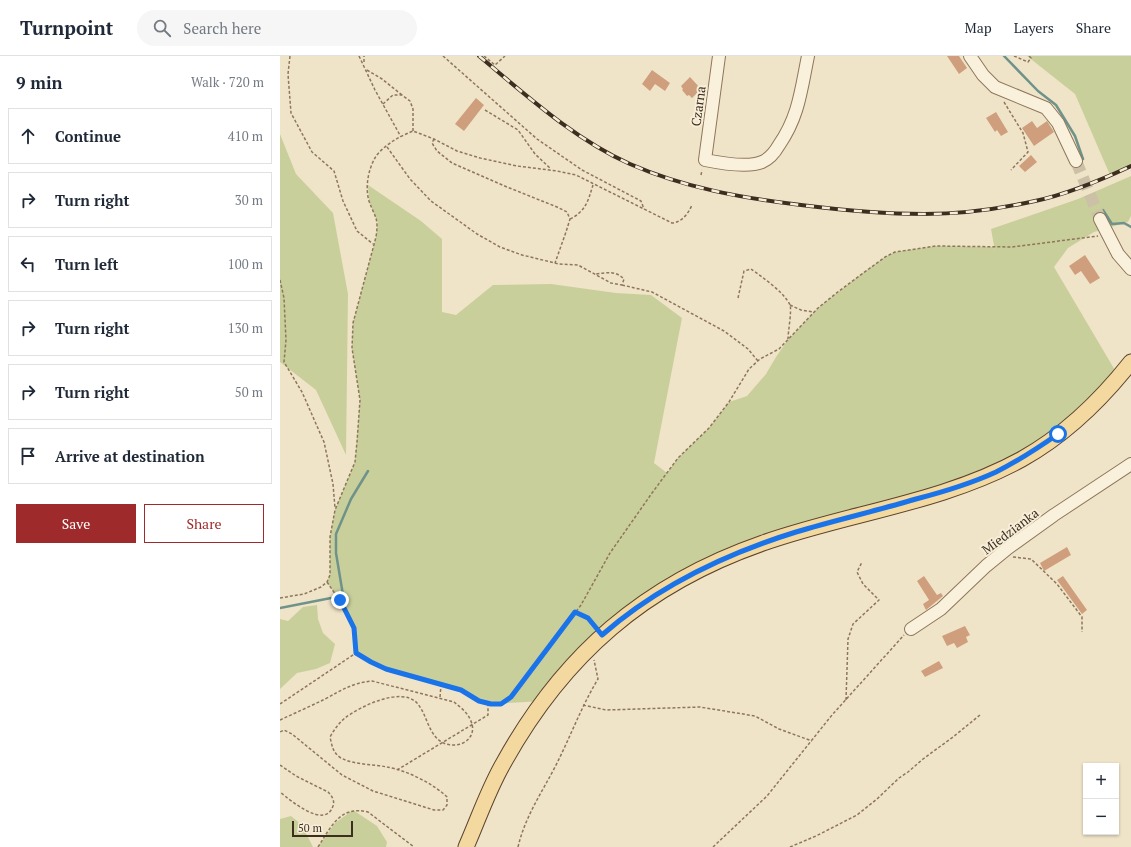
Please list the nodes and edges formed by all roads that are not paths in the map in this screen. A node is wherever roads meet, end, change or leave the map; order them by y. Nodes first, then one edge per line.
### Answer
1 (719, 56) edge
2 (808, 56) edge
3 (970, 56) edge
4 (1076, 161) tunnel mouth
5 (1100, 219) tunnel mouth
6 (1131, 268) edge
7 (1131, 362) edge
8 (1131, 464) edge
9 (911, 629) road end
10 (466, 847) edge

1 - 2 street, Czarna
3 - 4 street
5 - 6 street
7 - 10 main road
8 - 9 street, Miedzianka

